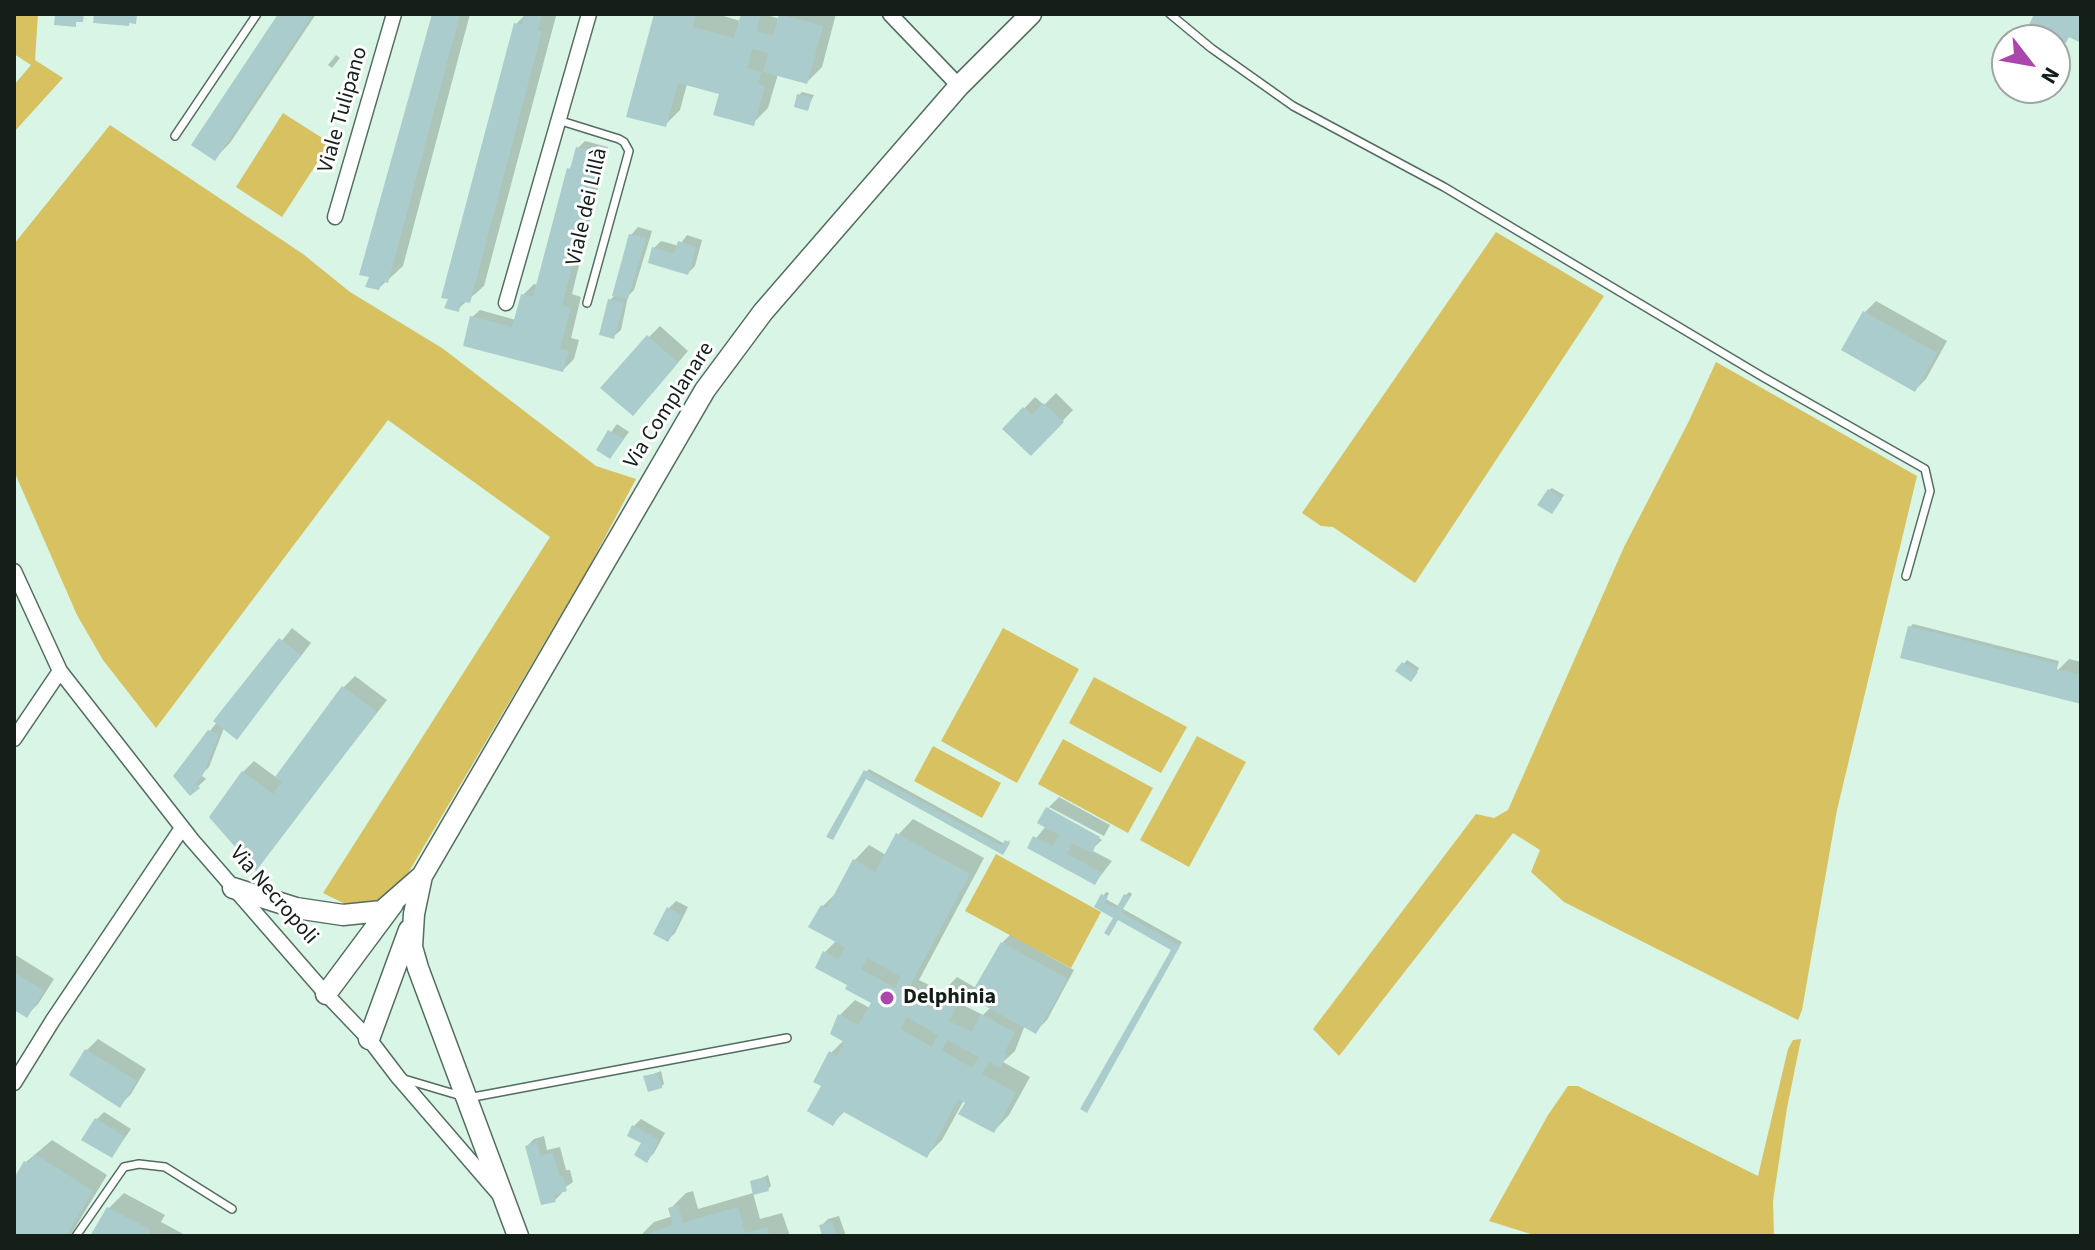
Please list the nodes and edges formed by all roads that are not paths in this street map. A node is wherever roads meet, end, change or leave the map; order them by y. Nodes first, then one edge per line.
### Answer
1 (257, 14) edge
2 (394, 14) edge
3 (589, 14) edge
4 (890, 14) edge
5 (1031, 14) edge
6 (1170, 14) edge
7 (959, 86) junction
8 (558, 120) junction
9 (175, 136) dead end
10 (335, 217) dead end
11 (506, 303) dead end
12 (587, 303) dead end
13 (14, 571) edge
14 (1906, 576) dead end
15 (60, 671) junction
16 (14, 739) edge
17 (182, 828) junction
18 (422, 876) junction
19 (233, 888) junction
20 (398, 897) junction
21 (414, 914) junction
22 (326, 994) junction
23 (787, 1038) dead end
24 (369, 1039) junction
25 (398, 1077) junction
26 (14, 1083) edge
27 (468, 1098) junction
28 (503, 1199) junction
29 (232, 1209) dead end
30 (76, 1236) edge
31 (518, 1236) edge

1 - 9 lane
2 - 10 street, Viale Tulipano
3 - 8 street
4 - 7 street
5 - 7 main road, Via Complanare
6 - 14 lane
7 - 18 main road, Via Complanare
8 - 11 street
8 - 12 lane, Viale dei Lillà
13 - 15 street, Via Necropoli
15 - 16 street
15 - 17 street, Via Necropoli
17 - 19 street, Via Necropoli
17 - 26 street
18 - 20 main road
18 - 21 main road
19 - 20 main road
19 - 22 street, Via Necropoli
20 - 22 main road
21 - 24 main road
21 - 27 main road
22 - 24 street, Via Necropoli
23 - 27 lane
24 - 25 street, Via Necropoli
25 - 27 lane
25 - 28 street, Via Necropoli
27 - 28 main road
28 - 31 main road, Via Necropoli
29 - 30 lane

